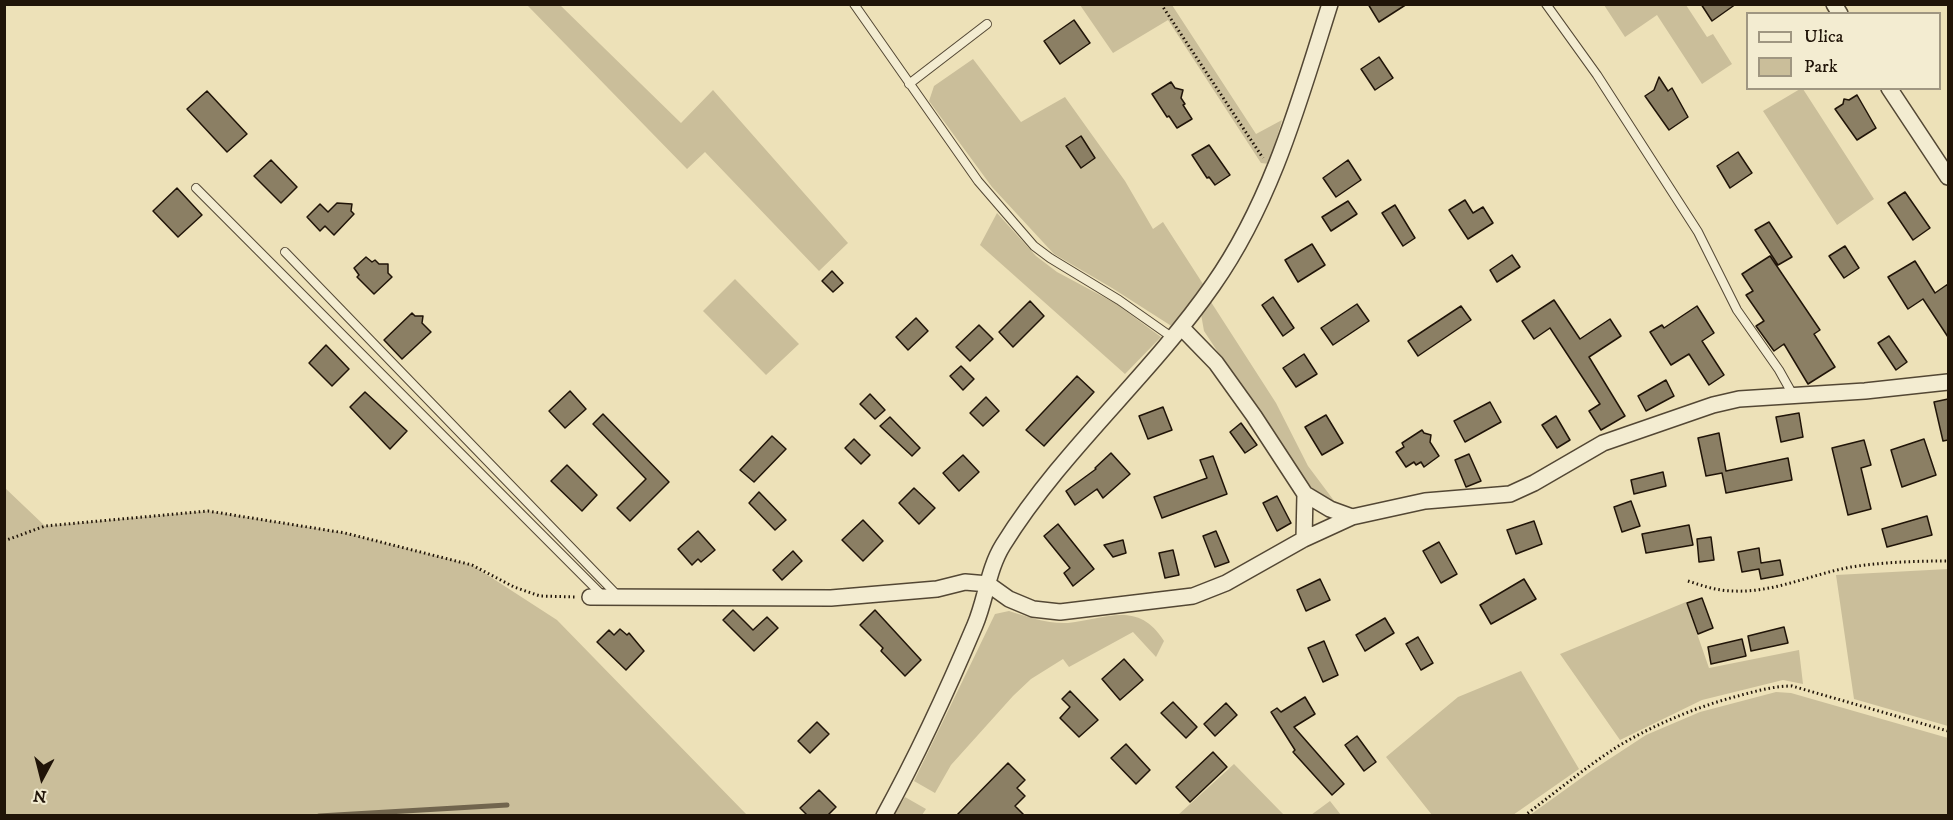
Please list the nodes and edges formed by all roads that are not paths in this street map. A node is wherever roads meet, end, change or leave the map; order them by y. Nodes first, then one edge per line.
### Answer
1 (855, 4) edge
2 (1330, 4) edge
3 (1546, 4) edge
4 (987, 24) dead end
5 (909, 84) junction
6 (1890, 90) edge
7 (1948, 177) edge
8 (196, 188) dead end
9 (285, 252) dead end
10 (1178, 333) junction
11 (1948, 382) edge
12 (1793, 397) junction
13 (1305, 494) junction
14 (1352, 517) junction
15 (1304, 539) junction
16 (988, 584) junction
17 (605, 598) junction
18 (884, 816) edge

1 - 5 lane
2 - 10 street
3 - 12 lane
4 - 5 lane
5 - 10 lane
6 - 7 street
8 - 17 lane
9 - 17 lane
10 - 13 street
10 - 16 street
11 - 12 street
12 - 14 street
13 - 14 street
13 - 15 street
14 - 15 street
15 - 16 street
16 - 17 street
16 - 18 street

